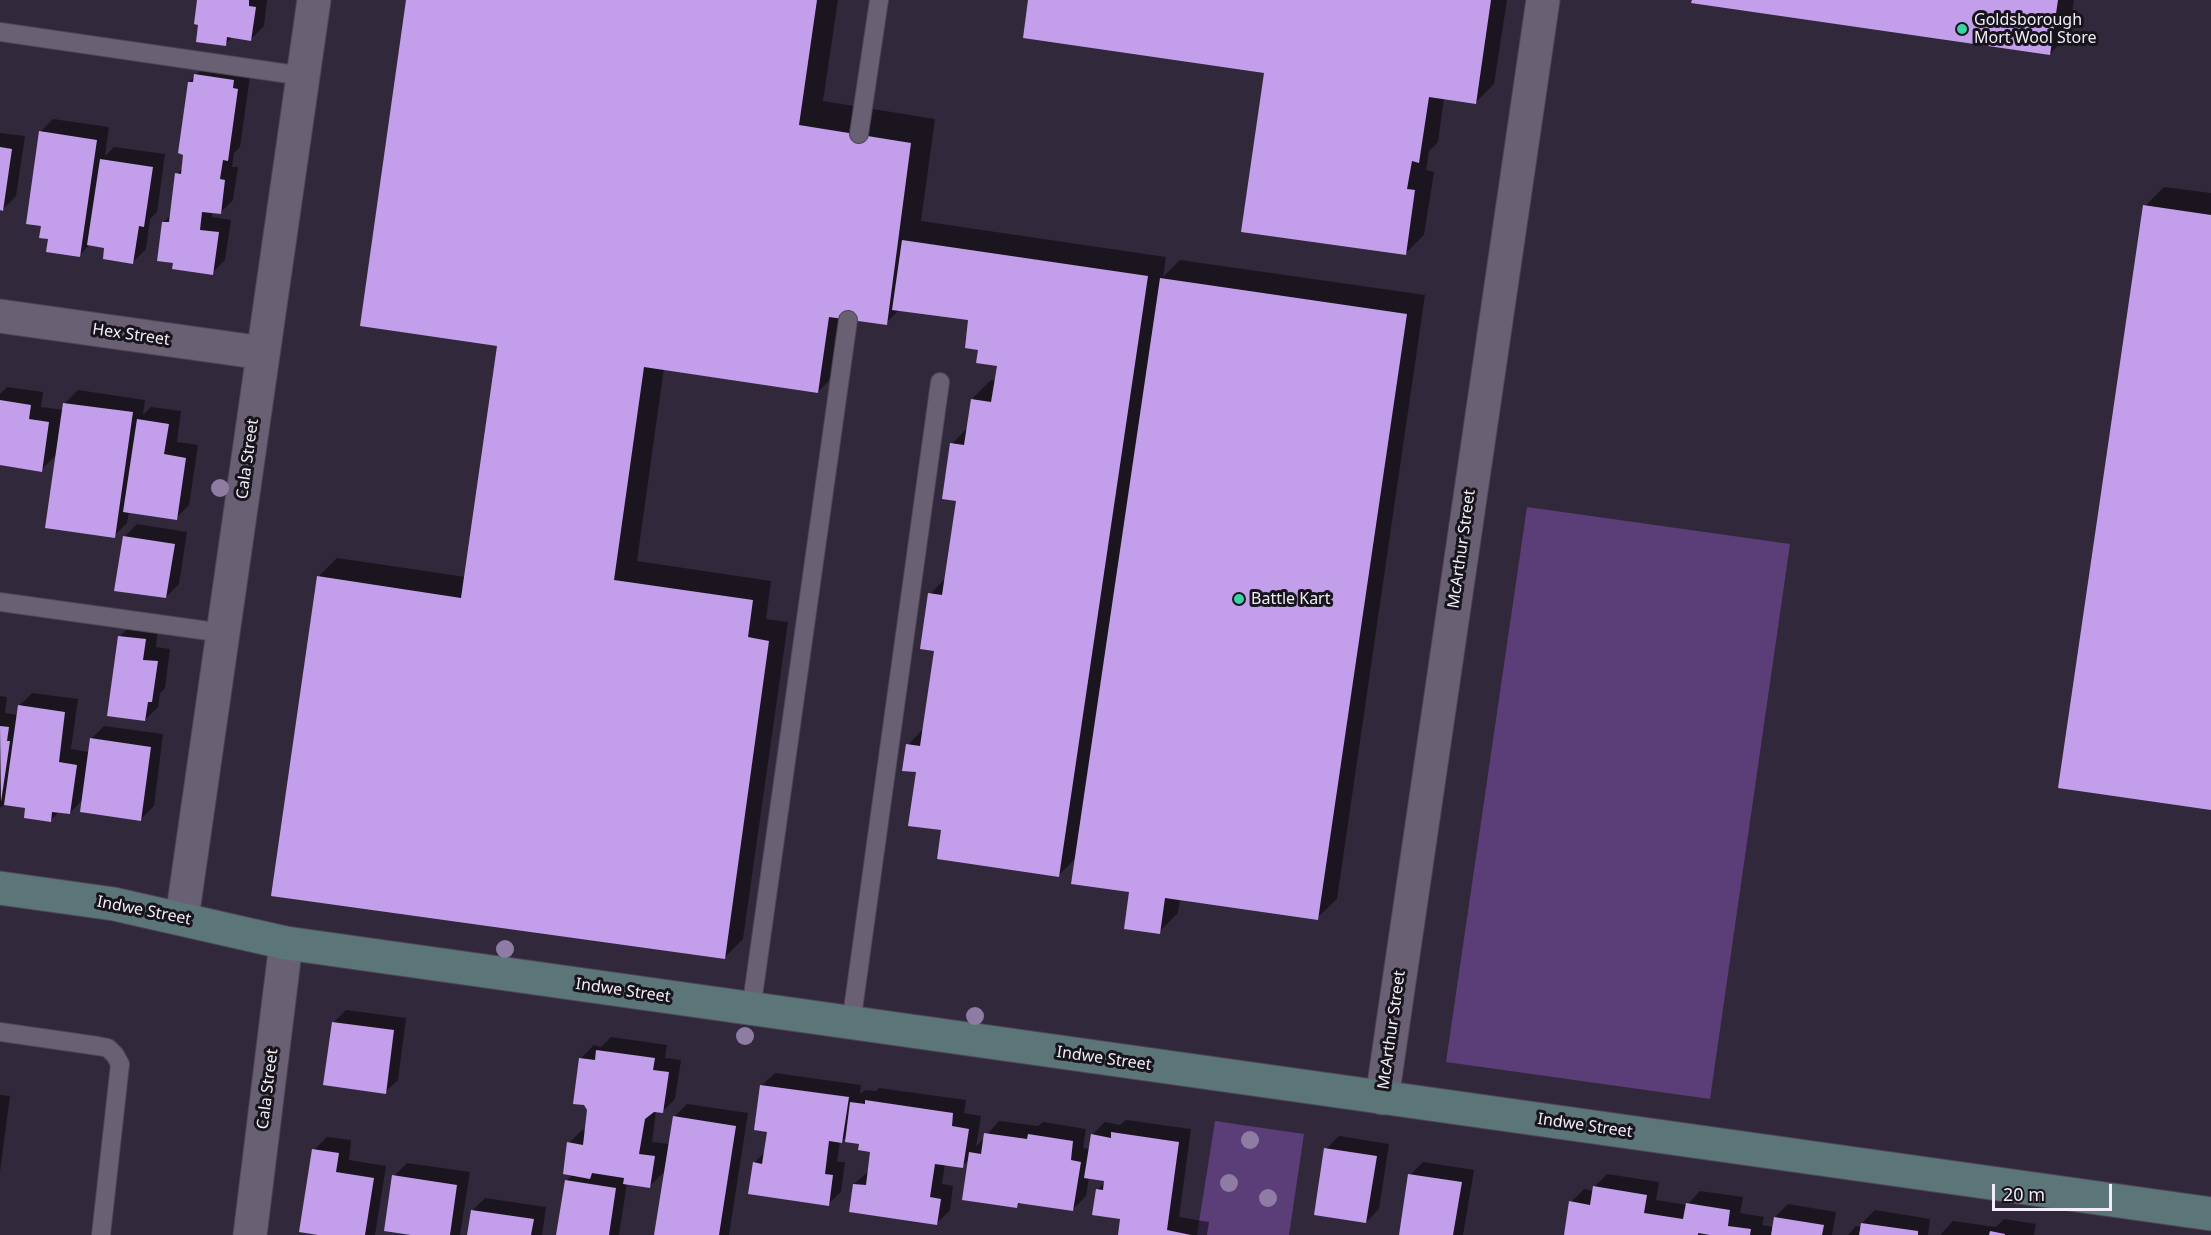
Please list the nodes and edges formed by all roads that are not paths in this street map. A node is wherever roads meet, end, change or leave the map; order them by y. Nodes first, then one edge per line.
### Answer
1 (314, 0) edge
2 (879, 0) edge
3 (1542, 0) edge
4 (0, 32) edge
5 (303, 76) junction
6 (859, 134) dead end
7 (0, 316) edge
8 (848, 320) dead end
9 (263, 354) junction
10 (940, 382) dead end
11 (0, 602) edge
12 (223, 633) junction
13 (0, 888) edge
14 (182, 918) junction
15 (286, 943) junction
16 (752, 1010) junction
17 (851, 1024) junction
18 (0, 1032) edge
19 (1382, 1098) junction
20 (2211, 1214) edge
21 (101, 1235) edge
22 (250, 1235) edge

1 - 5 street, Cala Street
2 - 6 lane
3 - 19 street, McArthur Street
4 - 5 lane
5 - 9 street, Cala Street
7 - 9 street, Hex Street
8 - 16 lane
9 - 12 street, Cala Street
10 - 17 lane
11 - 12 lane
12 - 14 street, Cala Street
13 - 14 street, Indwe Street
14 - 15 street, Indwe Street
15 - 16 street, Indwe Street
15 - 22 street, Cala Street
16 - 17 street, Indwe Street
17 - 19 street, Indwe Street
18 - 21 lane
19 - 20 street, Indwe Street

